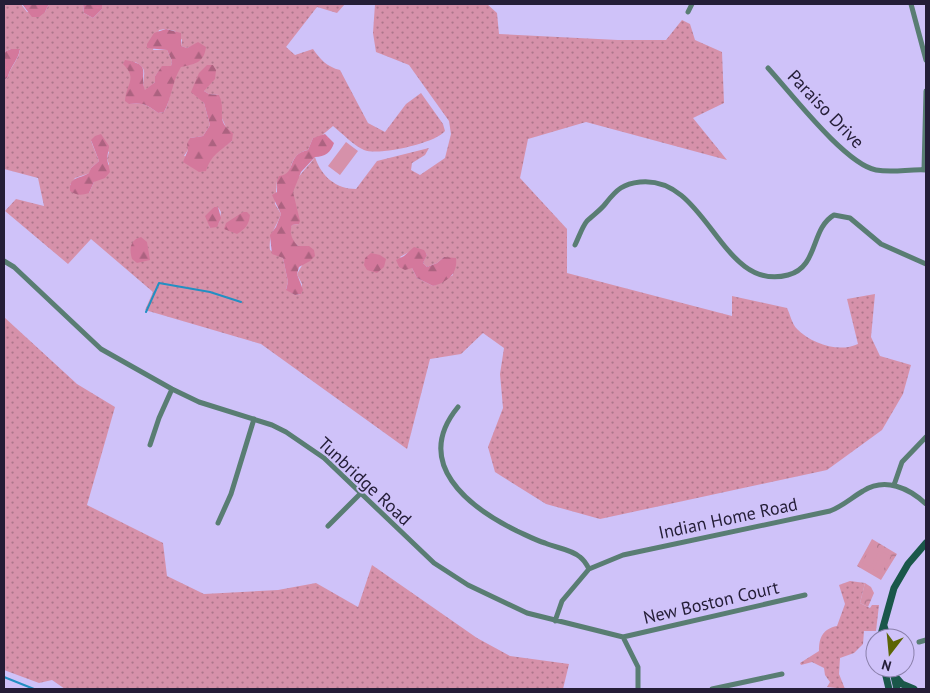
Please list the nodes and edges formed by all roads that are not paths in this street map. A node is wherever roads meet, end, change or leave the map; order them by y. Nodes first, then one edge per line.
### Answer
1 (692, 4) edge
2 (912, 4) edge
3 (688, 12) dead end
4 (926, 60) edge
5 (768, 68) dead end
6 (926, 91) edge
7 (925, 170) edge
8 (575, 244) dead end
9 (4, 261) edge
10 (926, 264) edge
11 (172, 389) junction
12 (458, 407) dead end
13 (254, 419) junction
14 (926, 437) edge
15 (150, 446) dead end
16 (894, 485) junction
17 (362, 492) junction
18 (926, 504) edge
19 (218, 523) dead end
20 (328, 526) dead end
21 (924, 548) edge
22 (589, 569) junction
23 (805, 595) dead end
24 (556, 621) junction
25 (884, 626) edge
26 (623, 637) junction
27 (926, 640) edge
28 (919, 642) dead end
29 (782, 674) dead end
30 (898, 678) edge
31 (638, 689) edge
32 (712, 689) edge
33 (914, 689) edge

1 - 3 street
2 - 4 street
5 - 7 street, Paraiso Drive
6 - 7 street
8 - 10 street
9 - 11 street, Tunbridge Road
11 - 13 street, Tunbridge Road
11 - 15 street
12 - 22 street
13 - 17 street, Tunbridge Road
13 - 19 street
14 - 16 street
16 - 18 street
16 - 22 street, Indian Home Road
17 - 20 street
17 - 24 street, Tunbridge Road
21 - 25 street
22 - 24 street, Indian Home Road
23 - 26 street, New Boston Court
24 - 26 street, Tunbridge Road
26 - 31 street
27 - 28 street
29 - 32 street
30 - 33 street

